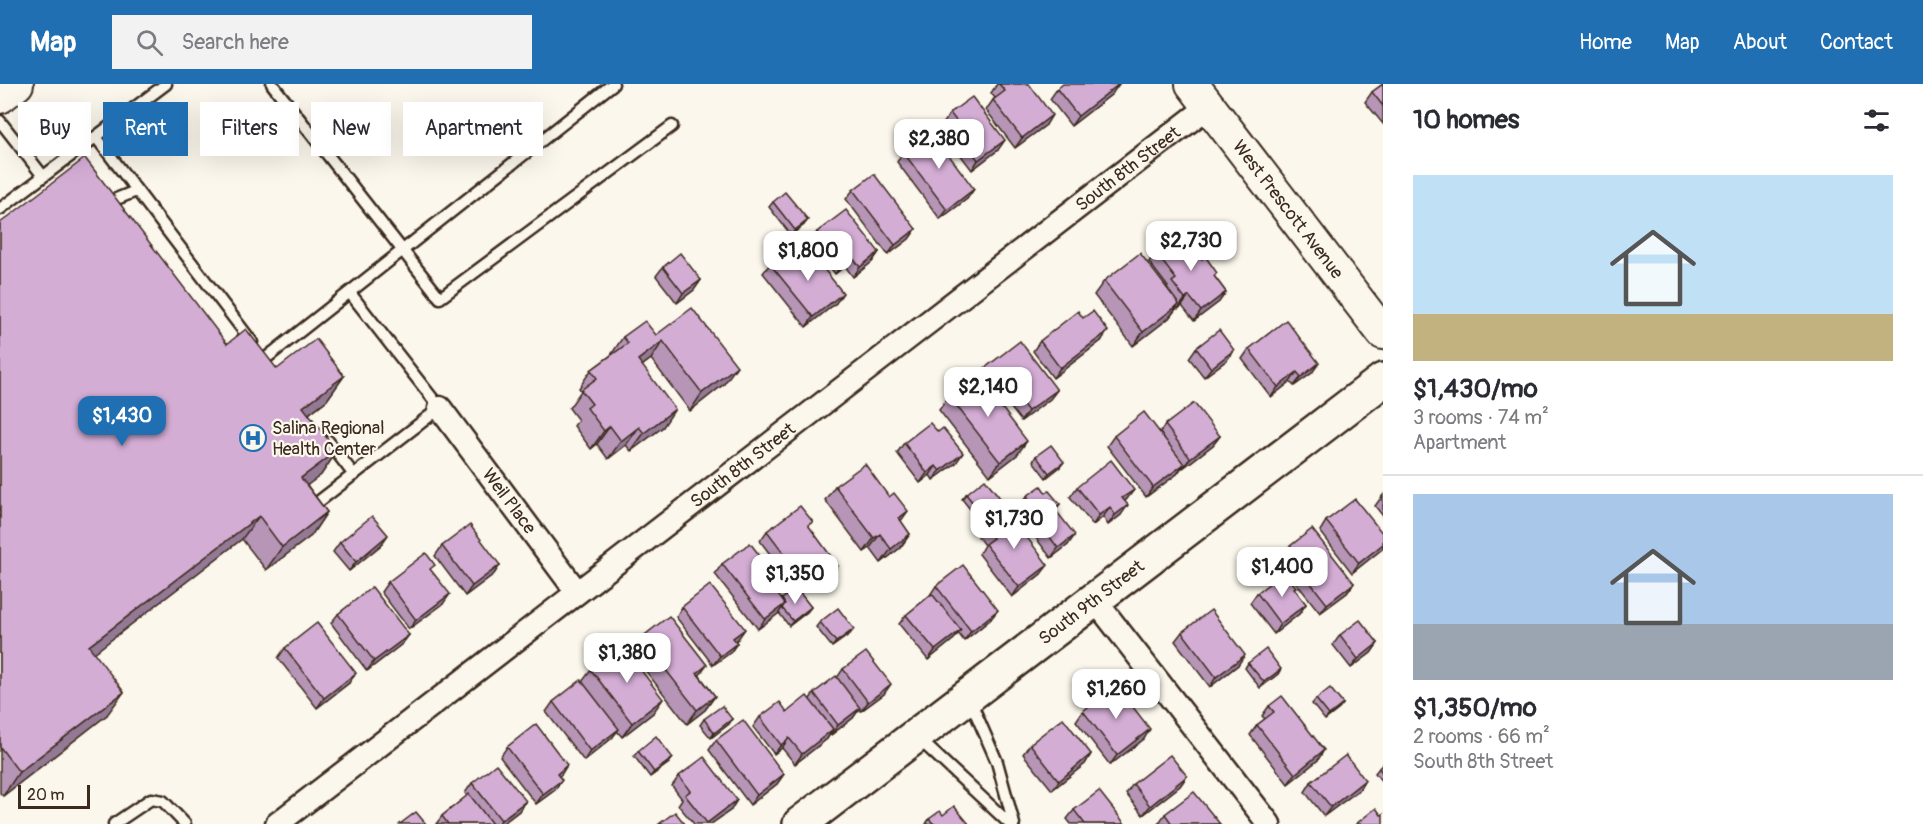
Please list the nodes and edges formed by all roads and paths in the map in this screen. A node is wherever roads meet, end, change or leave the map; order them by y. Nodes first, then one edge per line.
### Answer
1 (17, 84) edge
2 (166, 84) edge
3 (272, 84) edge
4 (613, 84) edge
5 (1201, 95) edge
6 (0, 97) edge
7 (0, 121) edge
8 (672, 126) dead end
9 (96, 137) junction
10 (43, 176) junction
11 (136, 191) junction
12 (0, 209) edge
13 (89, 210) edge
14 (401, 249) junction
15 (350, 293) junction
16 (1383, 333) edge
17 (265, 358) junction
18 (275, 371) edge
19 (1383, 380) edge
20 (440, 408) junction
21 (321, 432) edge
22 (354, 475) junction
23 (309, 509) edge
24 (577, 592) junction
25 (1094, 599) junction
26 (968, 696) junction
27 (916, 736) junction
28 (114, 824) edge
29 (185, 824) edge
30 (277, 824) edge
31 (800, 824) edge
32 (1012, 824) edge
33 (1269, 824) edge

1 - 6 street
2 - 9 lane
3 - 14 lane
4 - 14 lane
5 - 16 street, West Prescott Avenue
5 - 24 street, South 8th Street
7 - 10 lane
8 - 14 lane
9 - 10 lane
9 - 11 lane
10 - 12 lane
11 - 13 lane
11 - 17 lane
14 - 15 lane
15 - 17 lane
15 - 20 lane
17 - 18 lane
19 - 25 main road, South 9th Street
20 - 22 lane
20 - 24 street, Weil Place
21 - 22 lane
22 - 23 lane
24 - 30 street, South 8th Street
25 - 26 main road, South 9th Street
25 - 33 street
26 - 27 main road, South 9th Street
26 - 32 lane
27 - 31 main road, South 9th Street
27 - 32 lane
28 - 29 lane

